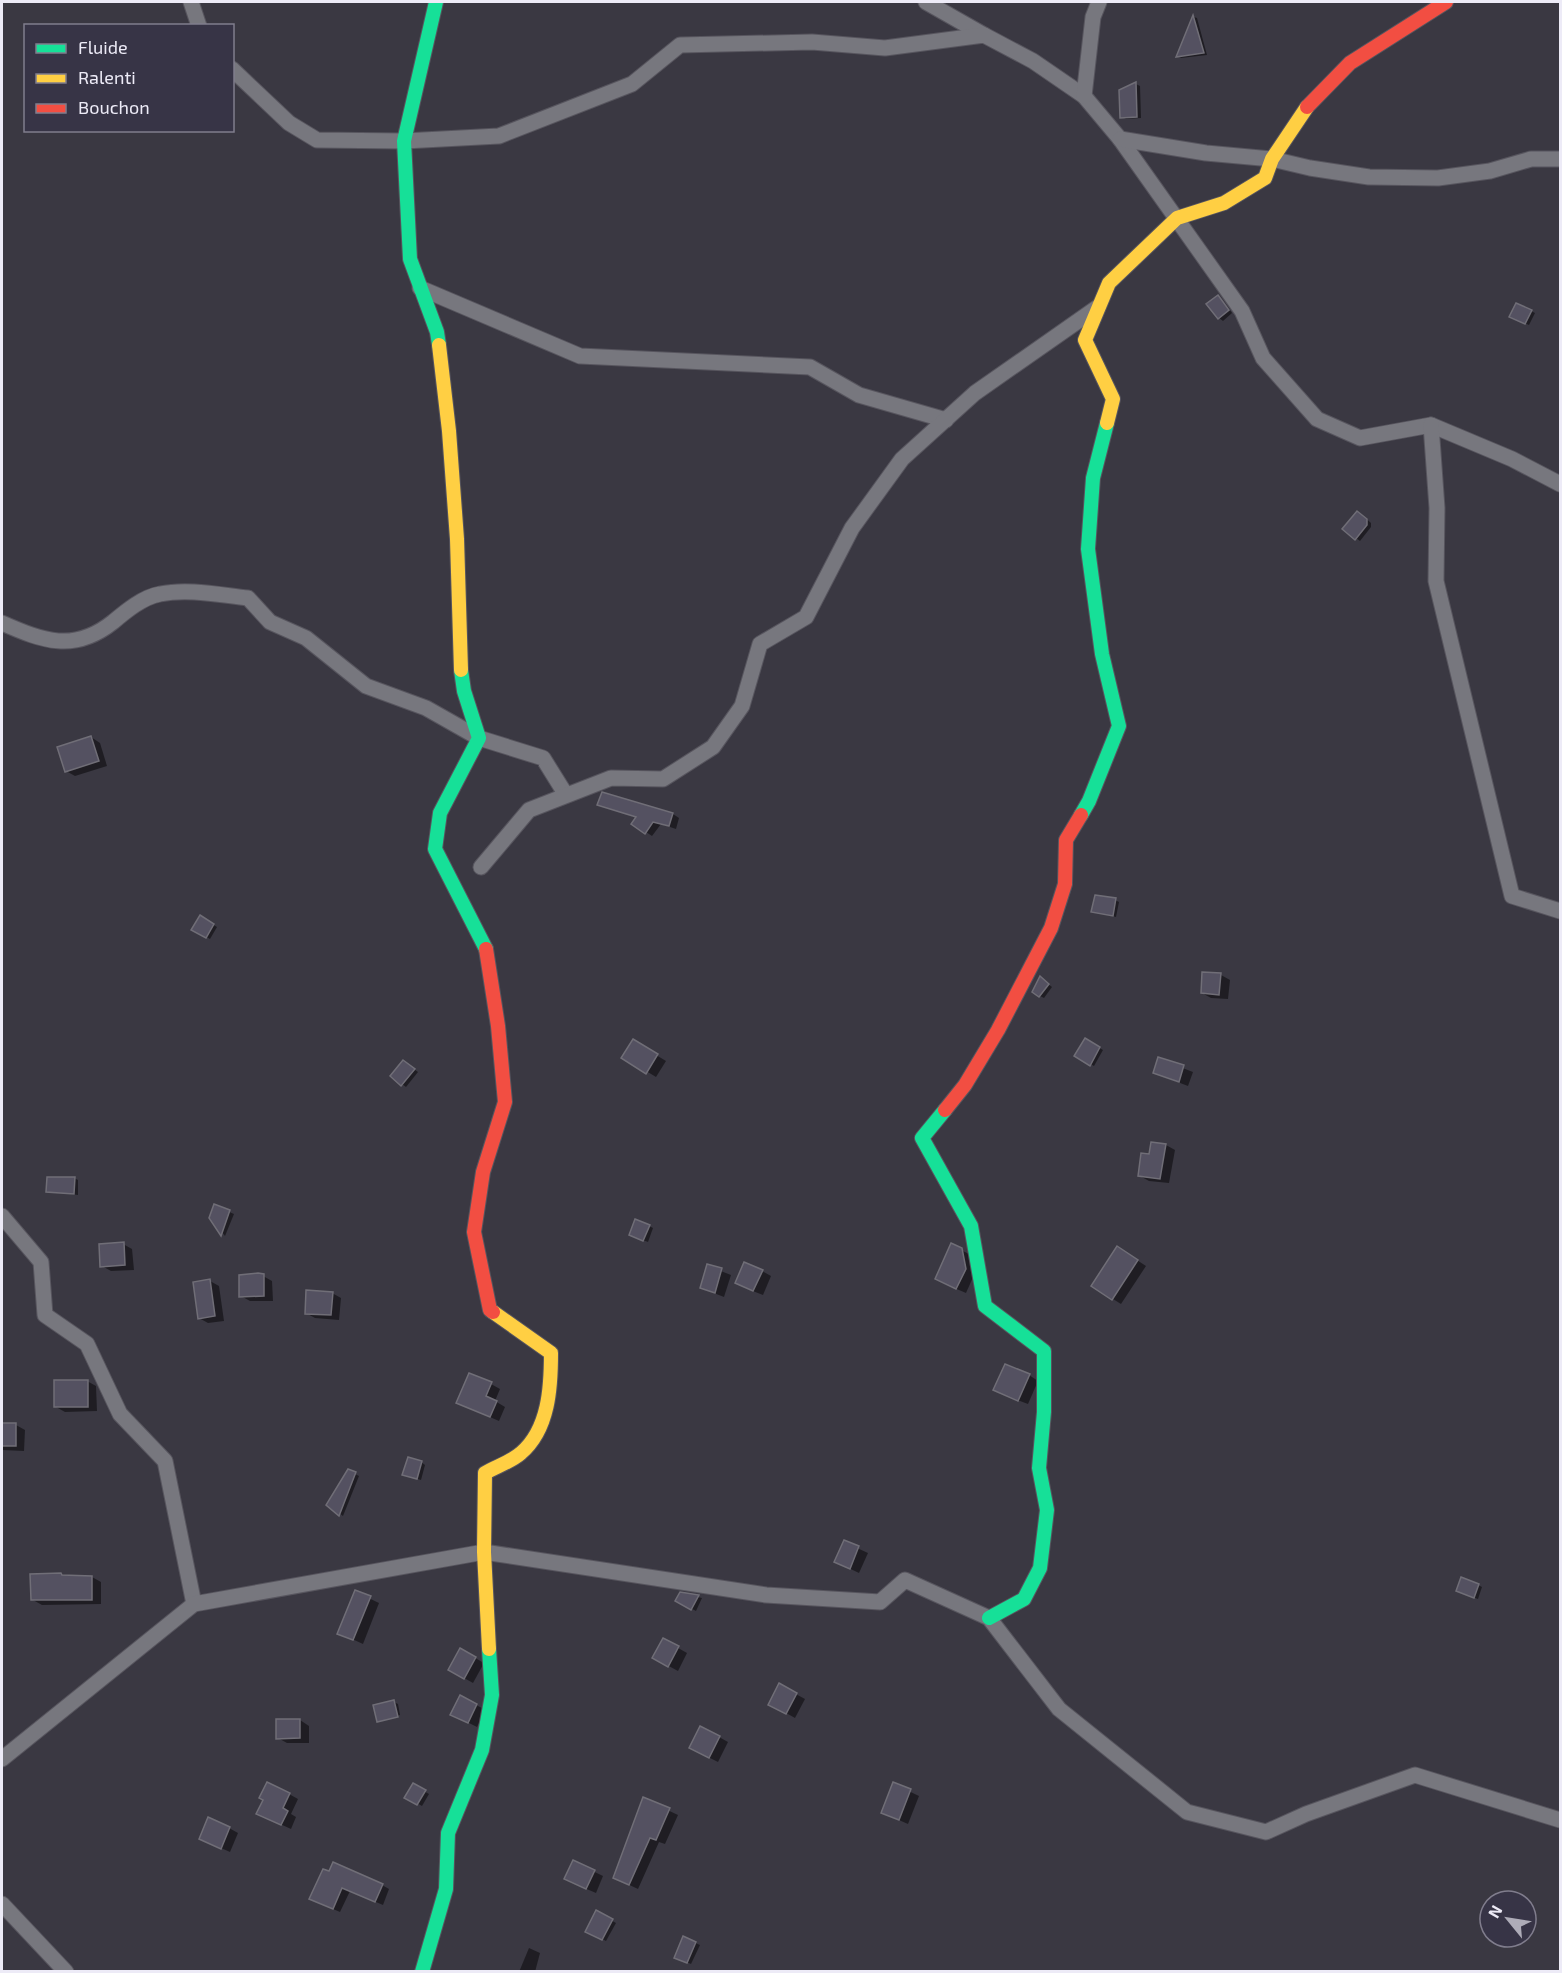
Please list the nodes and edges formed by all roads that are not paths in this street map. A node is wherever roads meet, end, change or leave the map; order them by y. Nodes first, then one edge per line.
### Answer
1 (191, 2) edge
2 (436, 2) edge
3 (926, 2) edge
4 (1099, 2) edge
5 (1446, 2) edge
6 (198, 24) edge
7 (984, 35) junction
8 (234, 71) edge
9 (1084, 96) junction
10 (1120, 139) junction
11 (404, 141) junction
12 (1272, 159) junction
13 (1560, 159) edge
14 (1177, 218) junction
15 (420, 288) junction
16 (1099, 307) junction
17 (945, 420) junction
18 (1431, 425) junction
19 (1560, 484) edge
20 (2, 623) edge
21 (479, 738) junction
22 (566, 795) junction
23 (481, 867) dead end
24 (1560, 911) edge
25 (2, 1216) edge
26 (484, 1552) junction
27 (194, 1604) junction
28 (988, 1618) junction
29 (2, 1759) edge
30 (1560, 1820) edge
31 (2, 1904) edge
32 (66, 1971) edge
33 (422, 1971) edge

1 - 6 street
2 - 11 street
3 - 7 street
4 - 9 street
5 - 12 street
7 - 9 street
7 - 11 street
8 - 11 street
9 - 10 street
10 - 12 street
10 - 14 street
11 - 15 street
12 - 13 street
12 - 14 street
14 - 16 street
14 - 18 street
15 - 17 street
15 - 21 street
16 - 17 street
16 - 28 street
17 - 22 street
18 - 19 street
18 - 24 street
20 - 21 street
21 - 22 street
21 - 26 street
22 - 23 street
25 - 27 street
26 - 27 street
26 - 28 street
26 - 33 street
27 - 29 street
28 - 30 street
31 - 32 street

